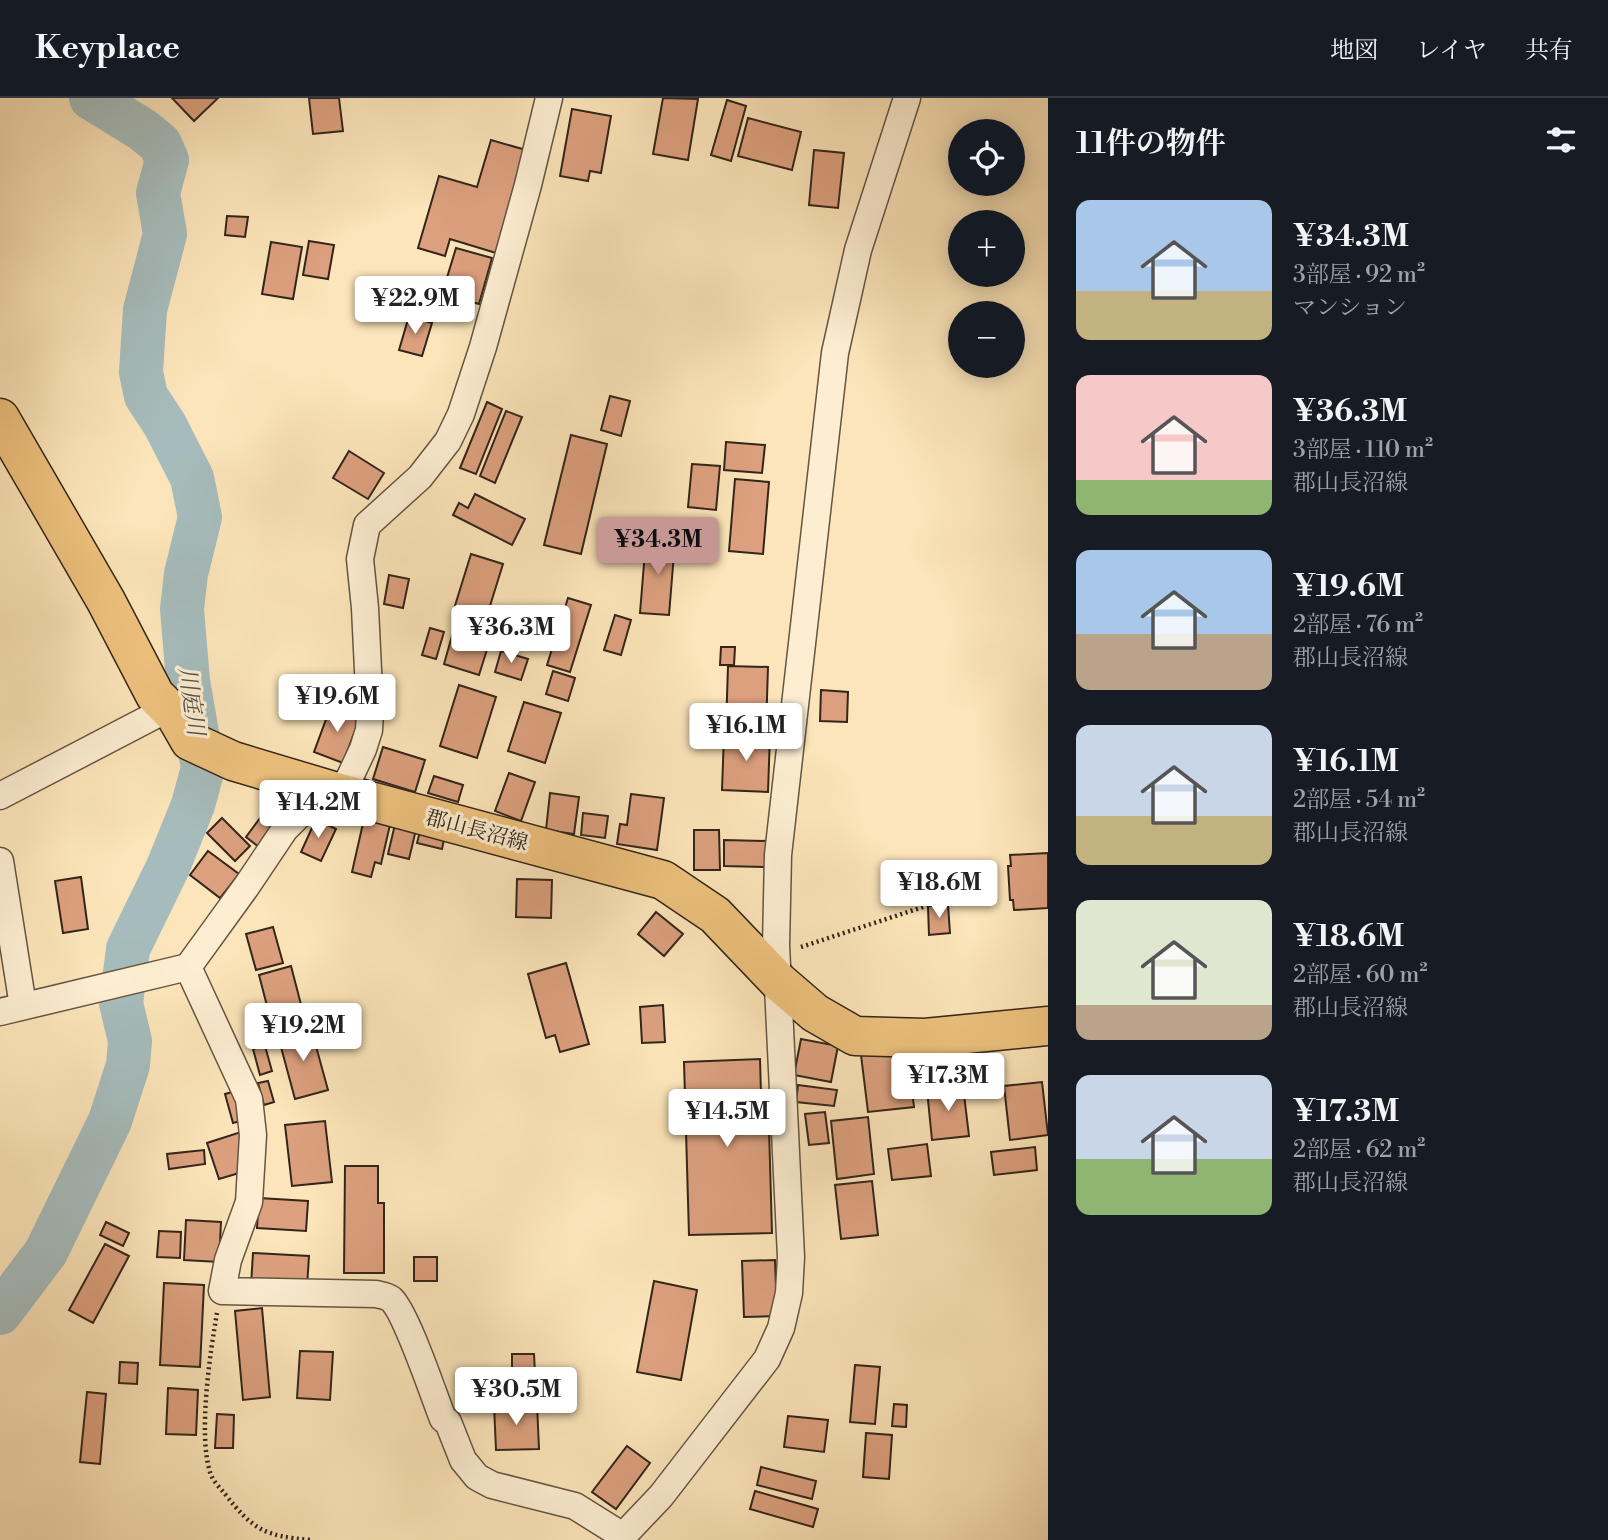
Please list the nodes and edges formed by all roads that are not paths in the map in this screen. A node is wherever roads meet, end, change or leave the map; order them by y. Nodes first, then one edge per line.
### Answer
1 (549, 98) edge
2 (907, 98) edge
3 (0, 418) edge
4 (172, 712) junction
5 (333, 791) junction
6 (0, 796) edge
7 (0, 861) edge
8 (778, 969) junction
9 (175, 971) junction
10 (12, 1009) edge
11 (1048, 1026) edge
12 (623, 1538) edge

1 - 5 street
2 - 8 street
3 - 4 main road, 郡山長沼線
4 - 5 main road, 郡山長沼線
4 - 6 street
5 - 8 main road, 郡山長沼線
5 - 9 street
7 - 10 street
8 - 11 main road, 郡山長沼線
8 - 12 street
9 - 10 street
9 - 12 street

